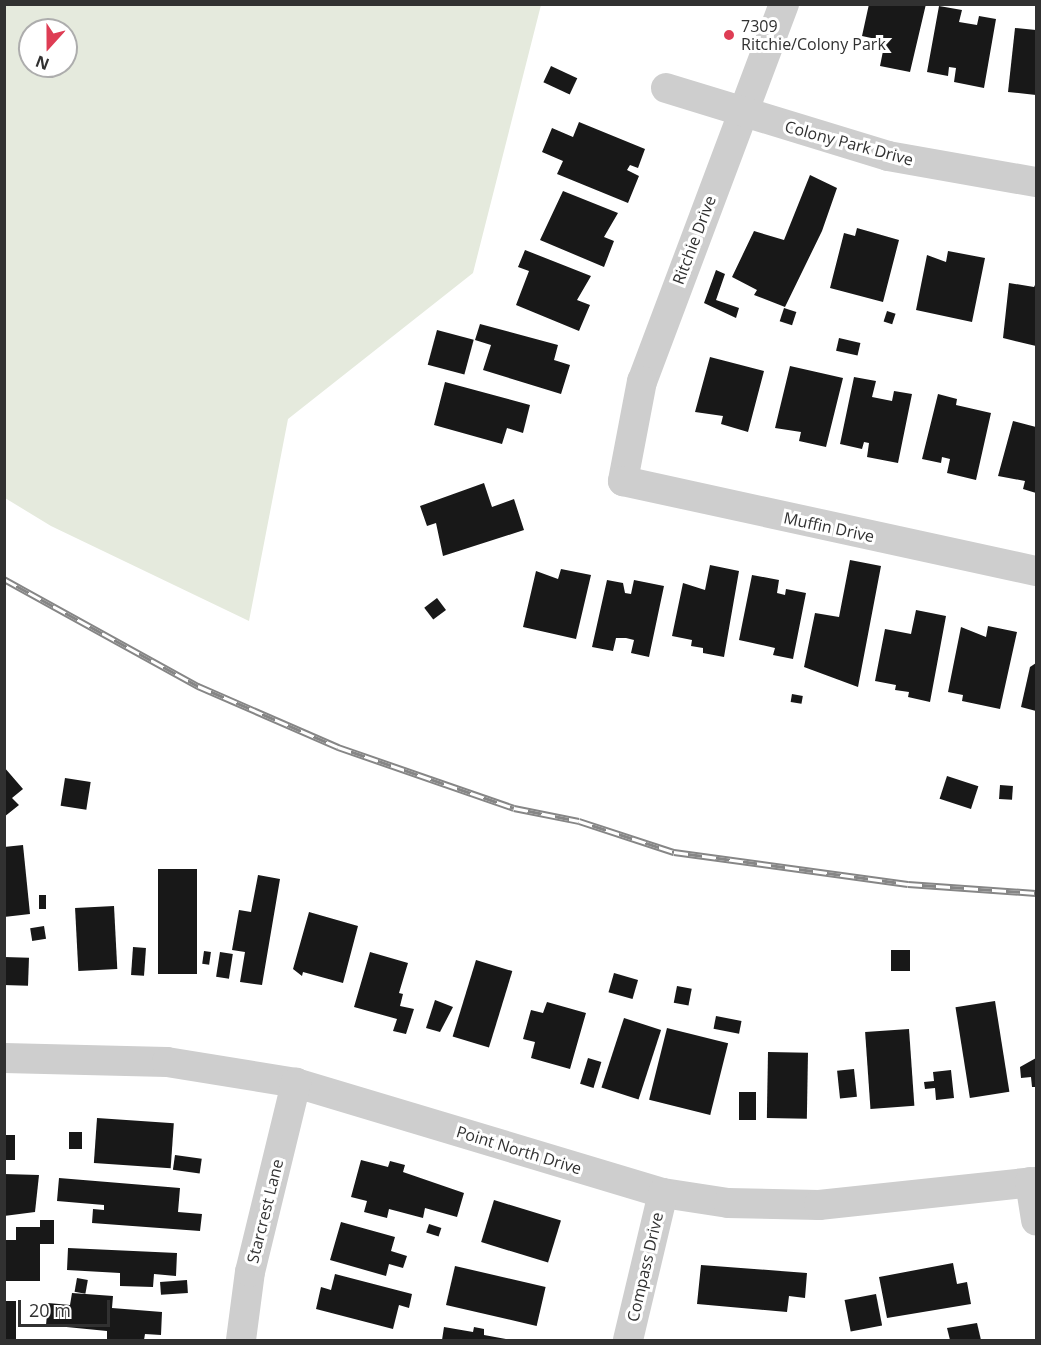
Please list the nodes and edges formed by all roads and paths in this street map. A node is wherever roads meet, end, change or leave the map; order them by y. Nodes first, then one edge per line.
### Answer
1 (784, 4) edge
2 (666, 88) dead end
3 (744, 113) junction
4 (1036, 182) edge
5 (623, 481) joint
6 (1036, 571) edge
7 (4, 1058) edge
8 (296, 1083) junction
9 (1034, 1182) edge
10 (663, 1193) junction
11 (1036, 1221) edge
12 (241, 1341) edge
13 (628, 1341) edge

1 - 3 street, Ritchie Drive
2 - 3 street, Colony Park Drive
3 - 4 street, Colony Park Drive
3 - 5 street, Ritchie Drive
5 - 6 street, Muffin Drive
7 - 8 street, Point North Drive
8 - 10 street, Point North Drive
8 - 12 street, Starcrest Lane
9 - 10 street, Point North Drive
9 - 11 street
10 - 13 street, Compass Drive

